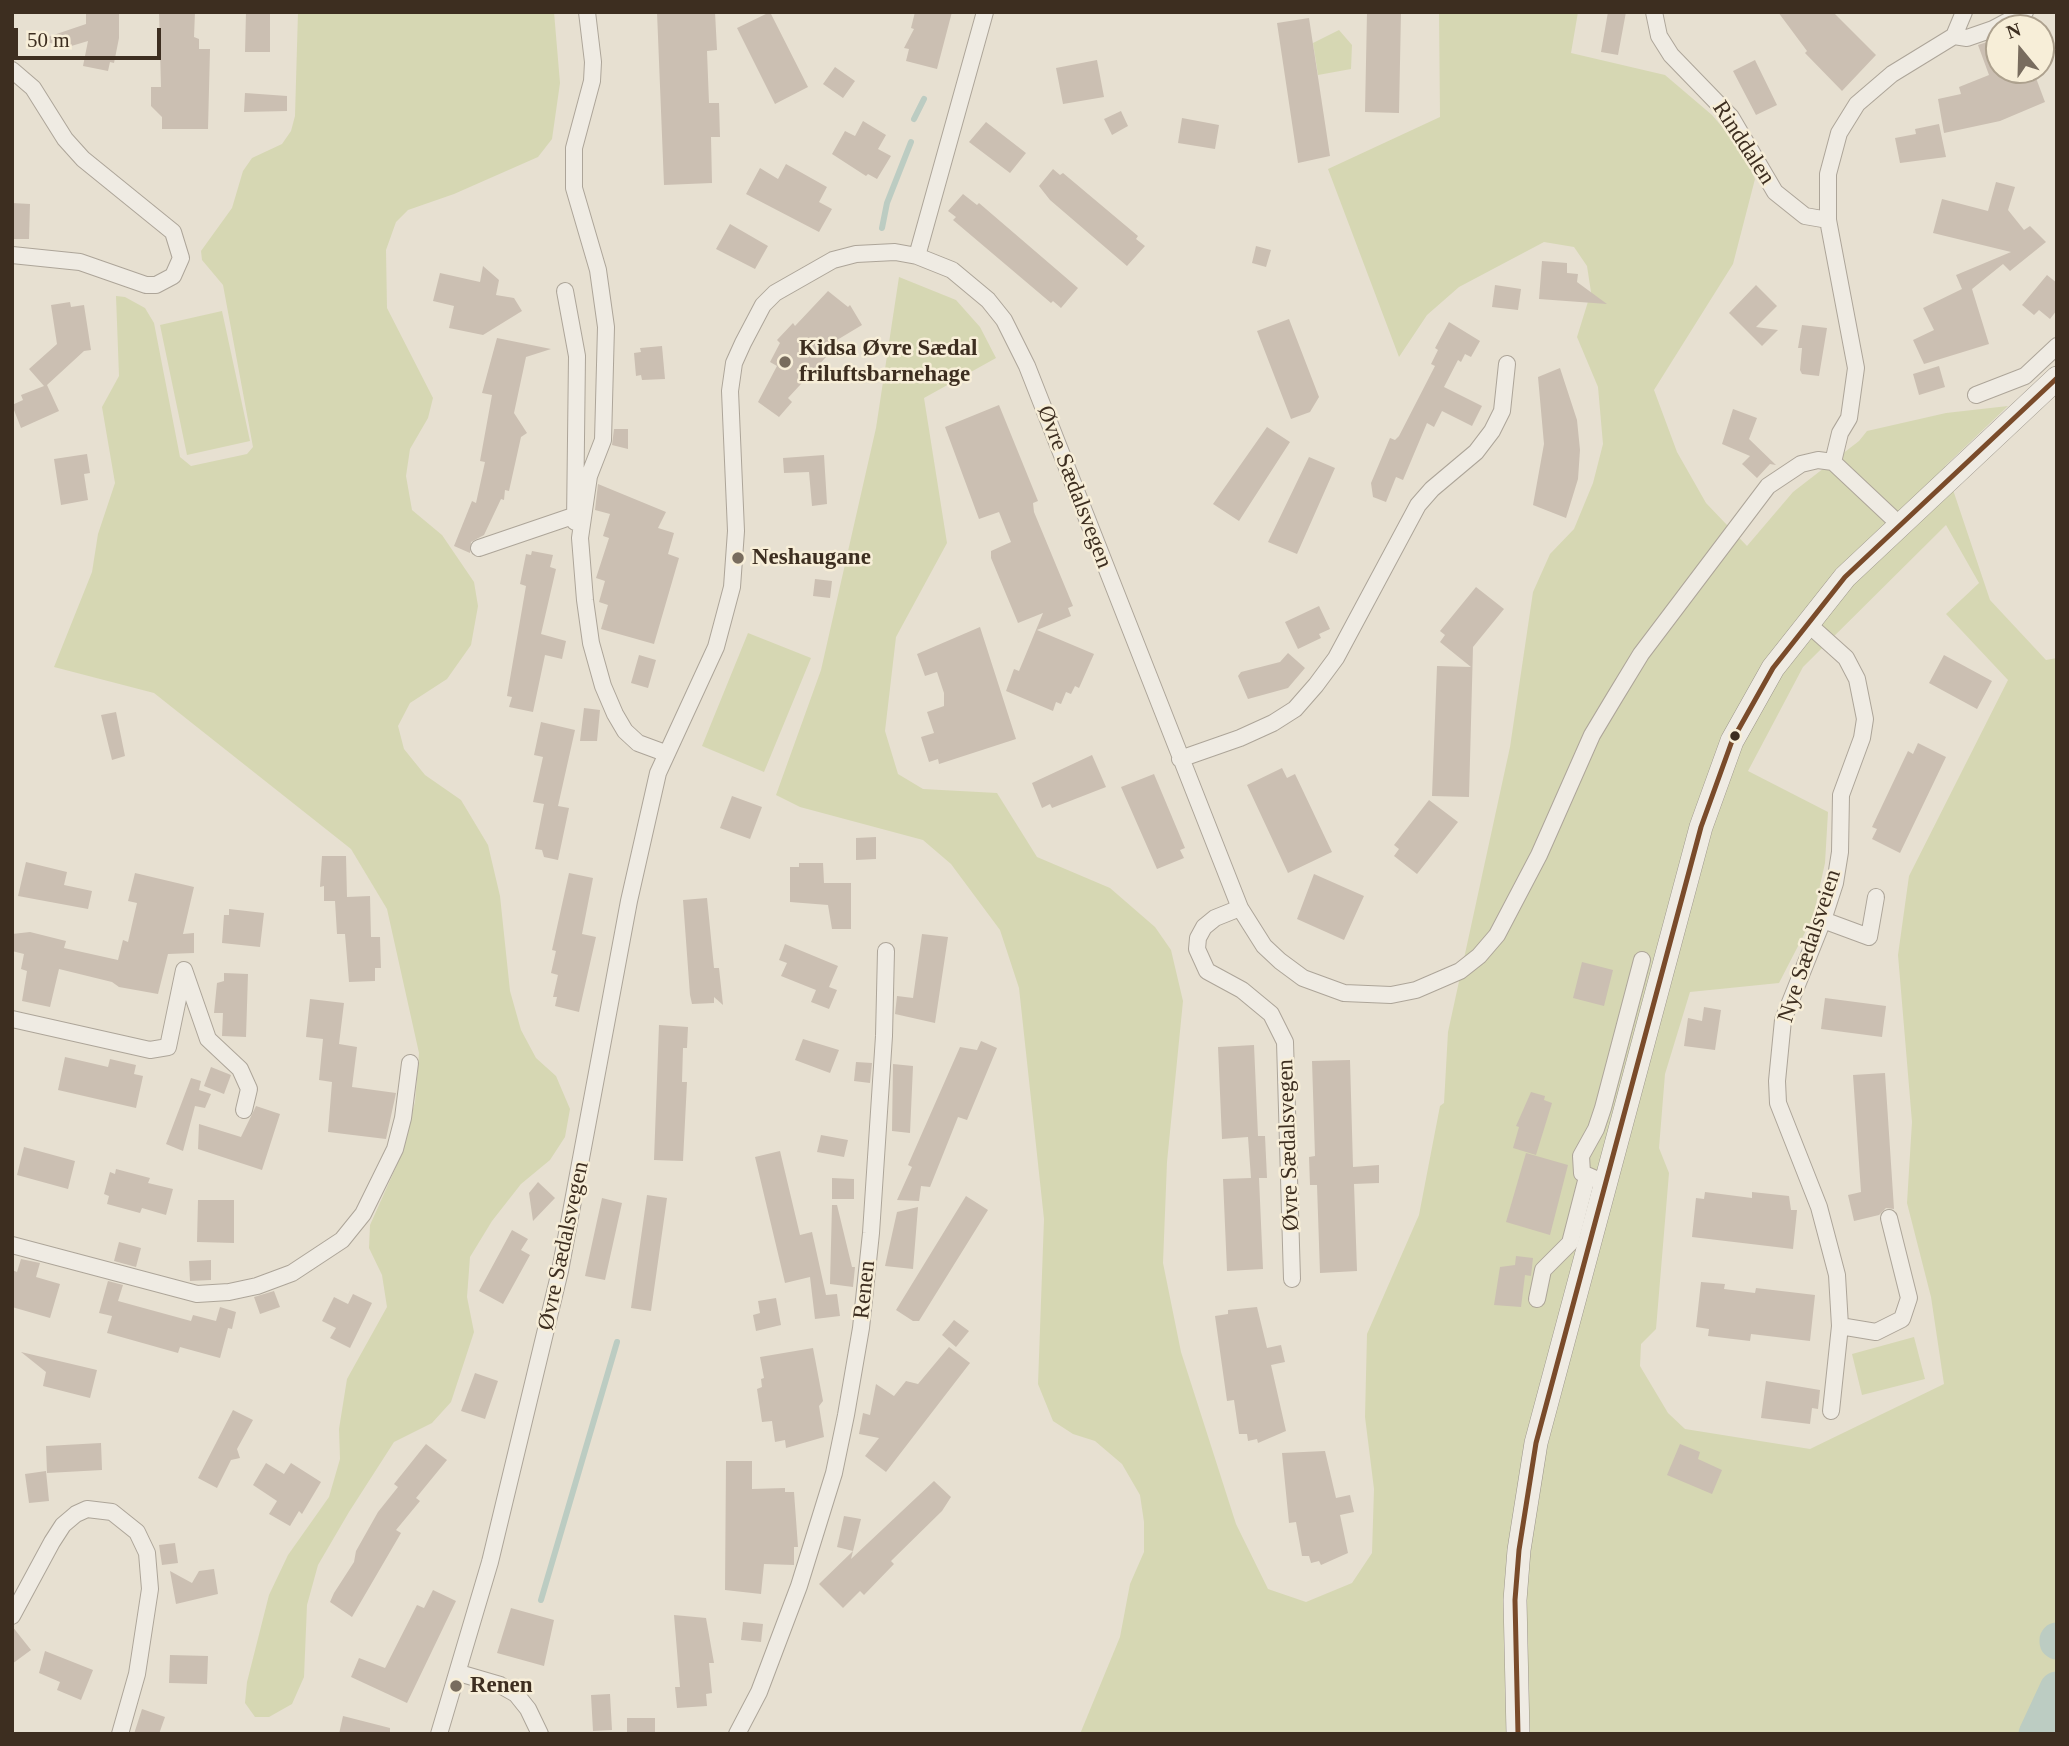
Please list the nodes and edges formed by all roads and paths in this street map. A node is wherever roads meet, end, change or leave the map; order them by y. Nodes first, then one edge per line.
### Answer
1 (587, 12) edge
2 (985, 12) edge
3 (1654, 12) edge
4 (1964, 12) edge
5 (2025, 12) edge
6 (1954, 36) junction
7 (12, 70) edge
8 (1828, 220) junction
9 (12, 255) edge
10 (917, 256) junction
11 (565, 291) dead end
12 (2057, 346) edge
13 (1507, 364) dead end
14 (2057, 378) edge
15 (1976, 395) dead end
16 (1833, 462) junction
17 (573, 516) junction
18 (1899, 524) junction
19 (580, 538) junction
20 (479, 548) dead end
21 (1807, 623) junction
22 (665, 753) junction
23 (1180, 758) junction
24 (1876, 897) dead end
25 (1241, 908) junction
26 (1823, 920) junction
27 (886, 951) dead end
28 (1642, 960) dead end
29 (12, 1019) edge
30 (410, 1063) dead end
31 (244, 1110) dead end
32 (1596, 1180) junction
33 (1889, 1218) dead end
34 (12, 1245) edge
35 (1292, 1279) dead end
36 (1536, 1299) dead end
37 (1840, 1326) junction
38 (1831, 1411) dead end
39 (12, 1616) edge
40 (459, 1673) junction
41 (120, 1734) edge
42 (439, 1734) edge
43 (540, 1734) edge
44 (737, 1734) edge
45 (1518, 1734) edge

1 - 19 street
2 - 10 street
3 - 8 street, Rinddalen
4 - 6 street
5 - 6 street
6 - 8 street
7 - 9 street
8 - 16 street
10 - 22 street, Øvre Sædalsvegen
10 - 23 street, Øvre Sædalsvegen
11 - 17 street
12 - 15 street
13 - 23 street
14 - 18 main road
16 - 18 street
16 - 25 street, Øvre Sædalsvegen
17 - 19 street
17 - 20 street
18 - 21 main road
19 - 22 street
21 - 26 street, Nye Sædalsveien
21 - 32 main road
22 - 40 street, Øvre Sædalsvegen
23 - 25 street, Øvre Sædalsvegen
24 - 26 street
25 - 35 street, Øvre Sædalsvegen
26 - 37 street, Nye Sædalsveien
27 - 44 street, Renen
28 - 32 street
29 - 31 street
30 - 34 street
32 - 36 street
32 - 45 main road
33 - 37 street
37 - 38 street, Nye Sædalsveien
39 - 41 street
40 - 42 street, Øvre Sædalsvegen
40 - 43 street

